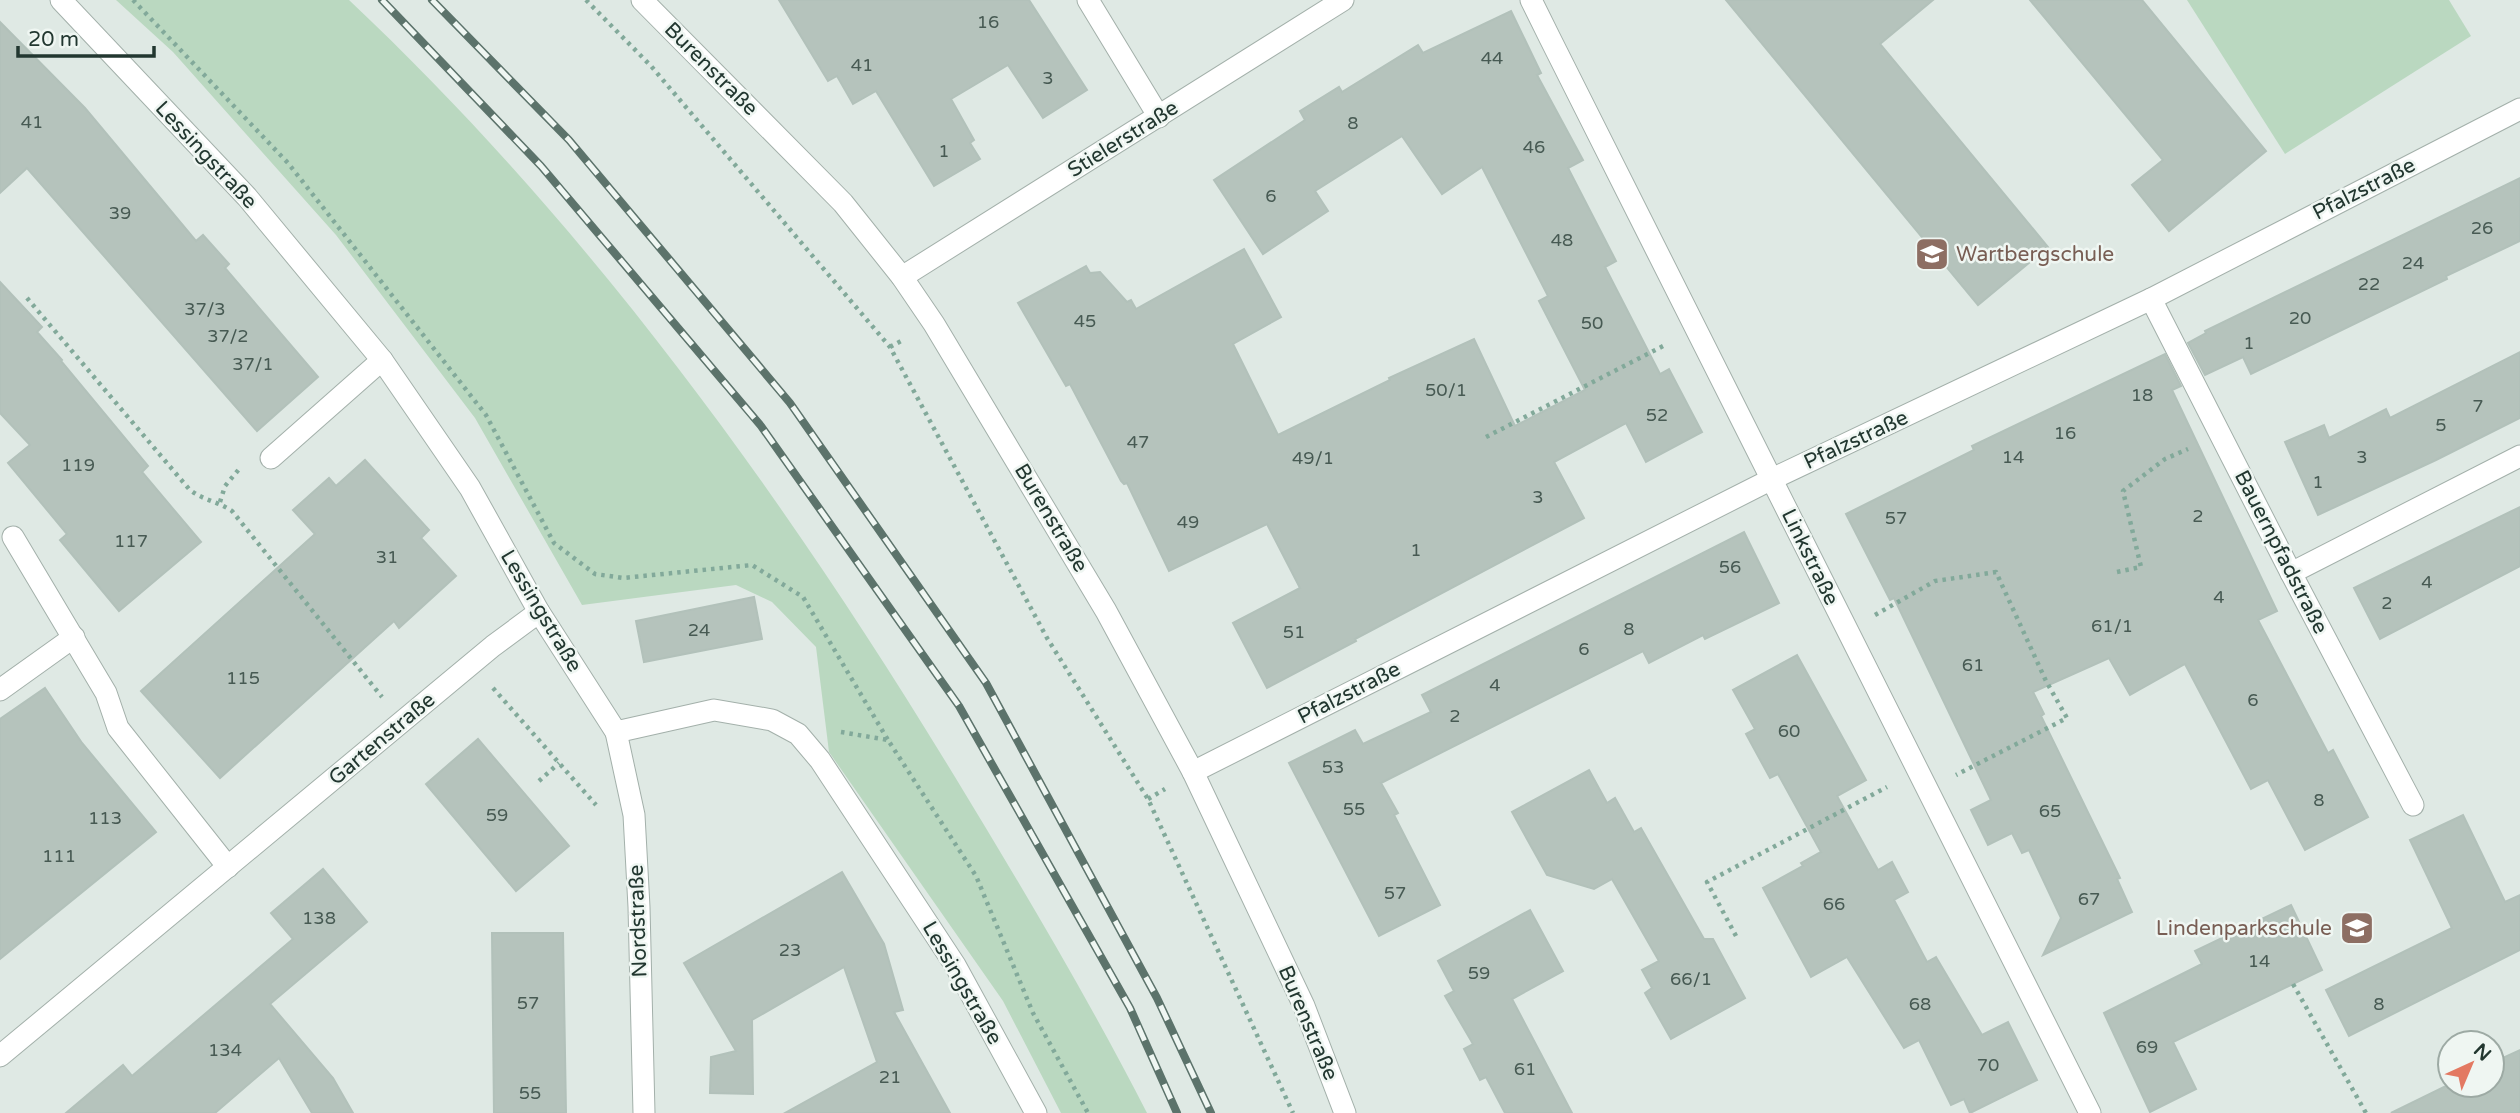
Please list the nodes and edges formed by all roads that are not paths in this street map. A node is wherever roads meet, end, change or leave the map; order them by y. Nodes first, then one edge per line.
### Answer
1 (61, 0) edge
2 (642, 0) edge
3 (1088, 0) edge
4 (1343, 0) edge
5 (1531, 0) edge
6 (2520, 109) edge
7 (1159, 117) junction
8 (902, 277) junction
9 (2151, 299) junction
10 (382, 360) junction
11 (2520, 456) edge
12 (271, 458) dead end
13 (1772, 479) junction
14 (13, 537) dead end
15 (2291, 573) junction
16 (539, 612) junction
17 (74, 637) junction
18 (0, 690) edge
19 (616, 732) junction
20 (1192, 772) junction
21 (2413, 805) dead end
22 (228, 867) junction
23 (0, 1056) edge
24 (644, 1113) edge
25 (1036, 1113) edge
26 (1345, 1113) edge
27 (2090, 1113) edge

1 - 10 street, Lessingstraße
2 - 8 street, Burenstraße
3 - 7 street
4 - 7 street, Stielerstraße
5 - 13 street, Linkstraße
6 - 9 street, Pfalzstraße
7 - 8 street, Stielerstraße
8 - 20 street, Burenstraße
9 - 13 street, Pfalzstraße
9 - 15 street, Bauernpfadstraße
10 - 12 street
10 - 16 street, Lessingstraße
11 - 15 street
13 - 20 street, Pfalzstraße
13 - 27 street, Linkstraße
14 - 17 street
15 - 21 street, Bauernpfadstraße
16 - 19 street, Lessingstraße
16 - 22 street, Gartenstraße
17 - 18 street
17 - 22 street
19 - 24 street, Nordstraße
19 - 25 street, Lessingstraße
20 - 26 street, Burenstraße
22 - 23 street, Gartenstraße

